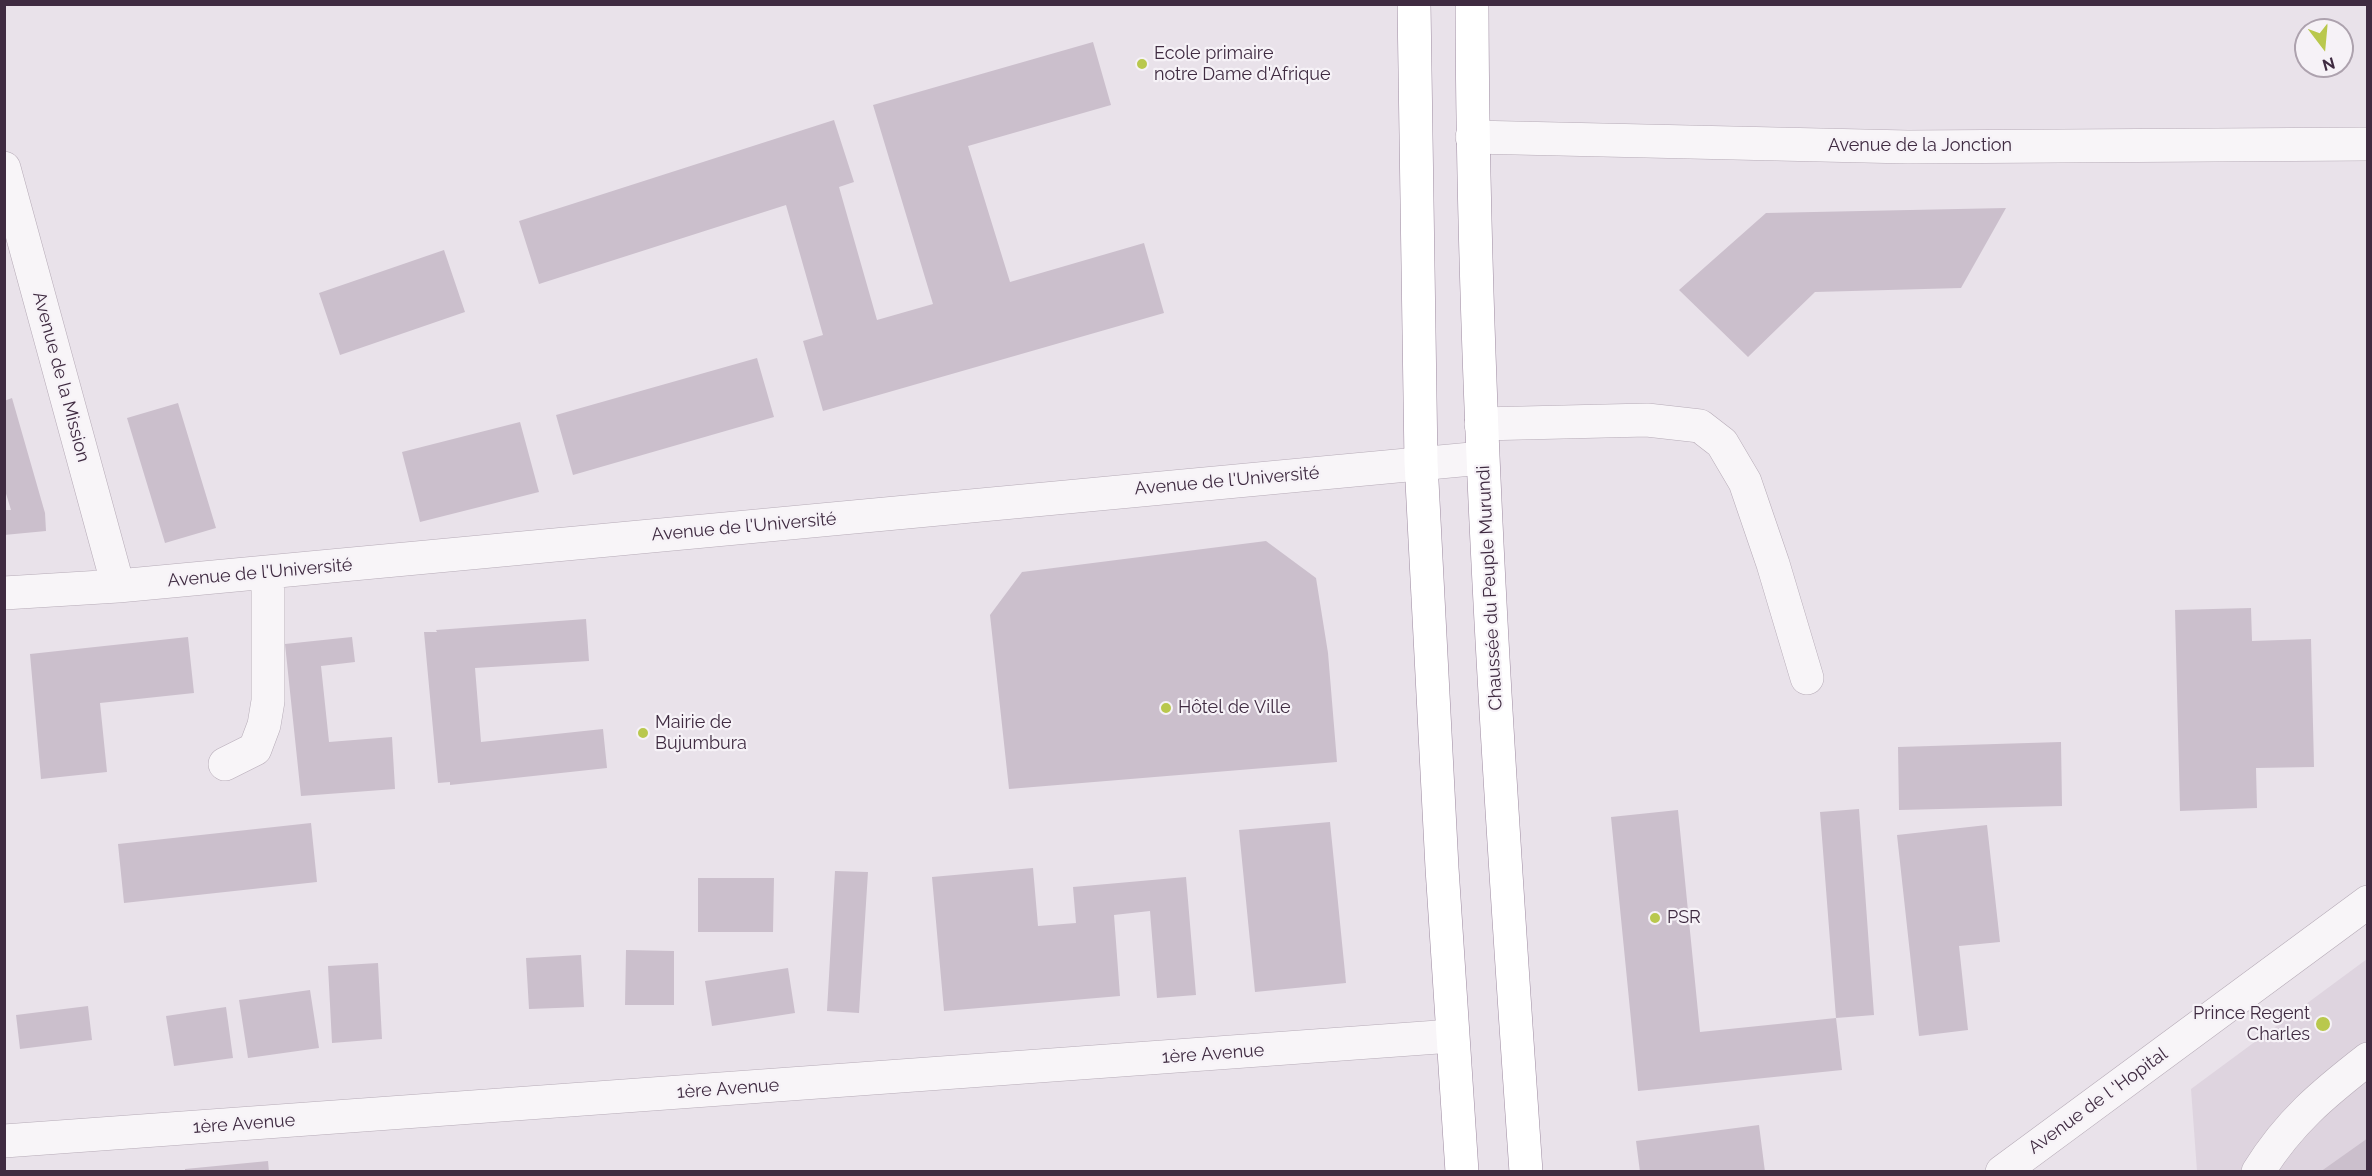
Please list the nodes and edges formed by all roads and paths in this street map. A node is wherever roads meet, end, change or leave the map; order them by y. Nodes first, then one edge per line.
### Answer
1 (1414, 4) edge
2 (1472, 4) edge
3 (1472, 137) junction
4 (2367, 144) edge
5 (4, 168) edge
6 (1481, 424) junction
7 (1482, 458) junction
8 (1421, 462) junction
9 (268, 572) junction
10 (118, 586) junction
11 (4, 594) edge
12 (1807, 678) dead end
13 (225, 764) dead end
14 (2367, 902) edge
15 (1452, 1036) junction
16 (2367, 1059) edge
17 (4, 1141) edge
18 (1462, 1172) edge
19 (1526, 1172) edge
20 (2002, 1172) edge
21 (2258, 1172) edge

1 - 8 highway
2 - 3 highway, Chaussée du Peuple Murundi
3 - 4 street, Avenue de la Jonction
3 - 6 highway, Chaussée du Peuple Murundi
5 - 10 street, Avenue de la Mission
6 - 7 highway, Chaussée du Peuple Murundi
6 - 12 street
7 - 8 street, Avenue de l'Université
7 - 19 highway, Chaussée du Peuple Murundi
8 - 9 street, Avenue de l'Université
8 - 15 highway
9 - 10 street, Avenue de l'Université
9 - 13 street
10 - 11 street, Avenue de l'Université
14 - 20 street, Avenue de l 'Hopital
15 - 17 street, 1ère Avenue
15 - 18 highway
16 - 21 street

